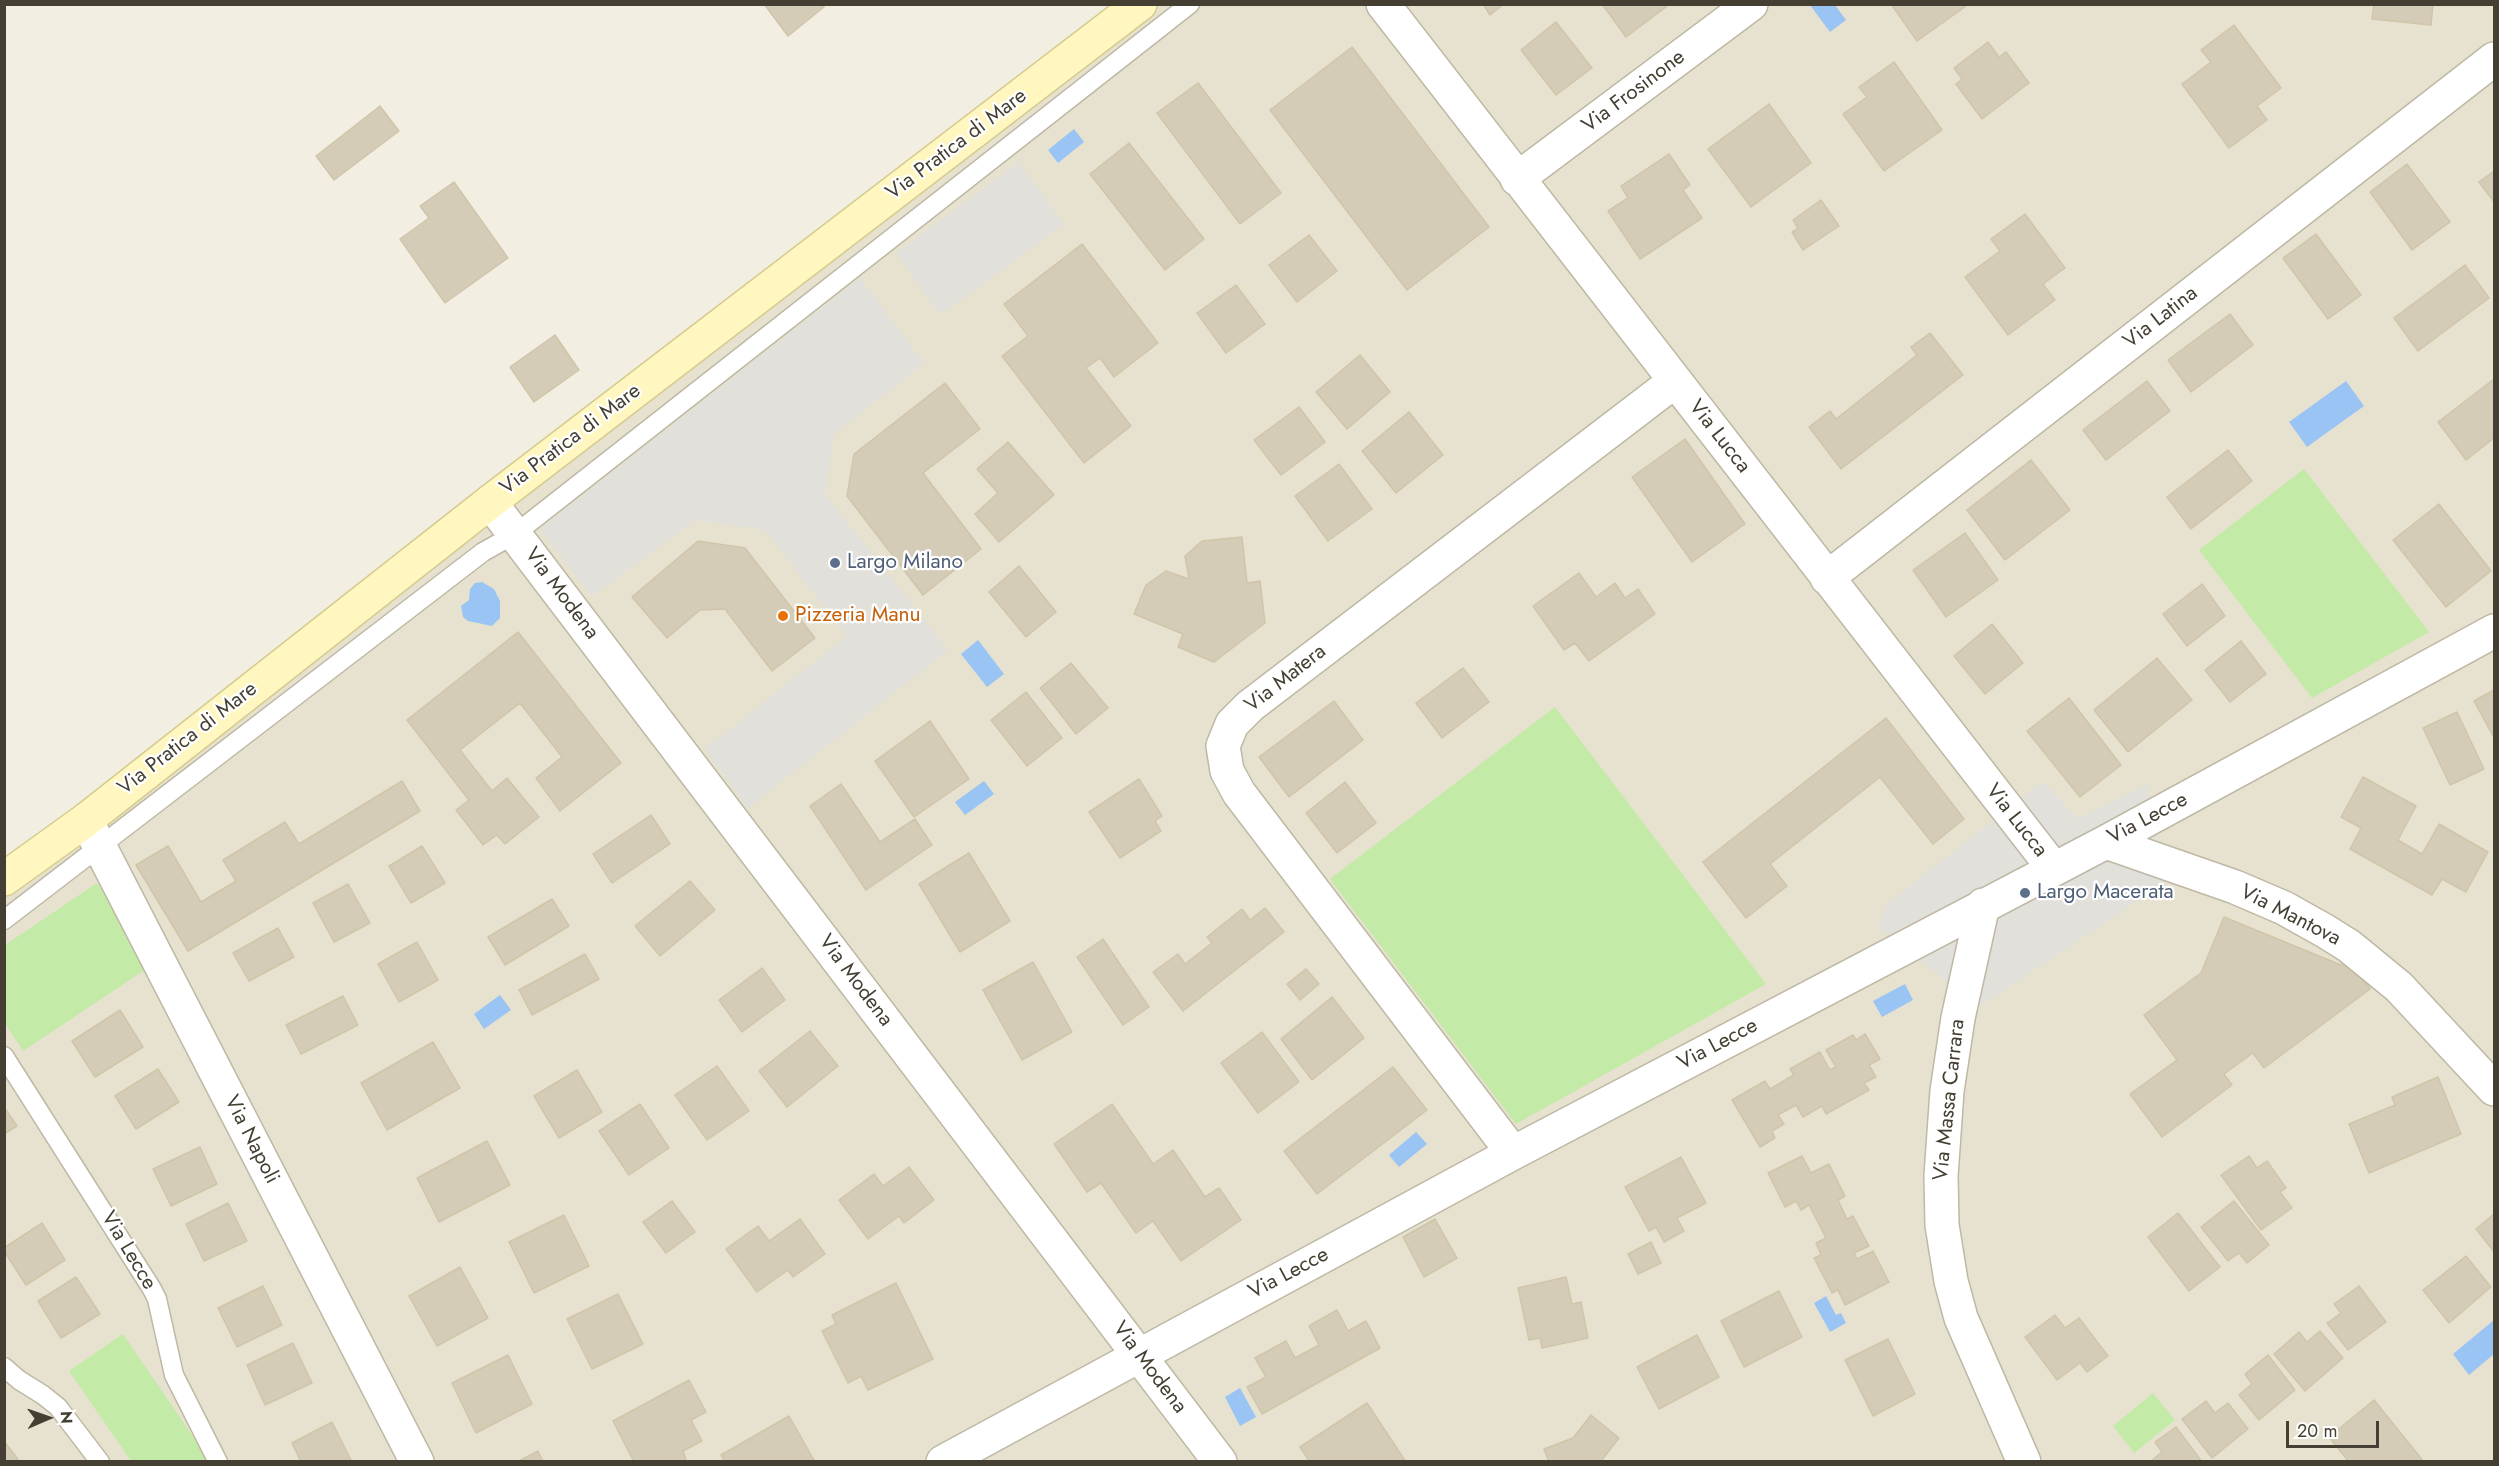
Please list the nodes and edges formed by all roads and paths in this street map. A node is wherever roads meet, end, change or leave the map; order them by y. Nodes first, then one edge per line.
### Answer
1 (1140, 4) edge
2 (1190, 4) edge
3 (1383, 4) edge
4 (1752, 4) edge
5 (2494, 59) edge
6 (1517, 180) junction
7 (1676, 381) junction
8 (490, 502) junction
9 (515, 534) junction
10 (1827, 578) junction
11 (2494, 631) edge
12 (93, 833) junction
13 (2106, 842) junction
14 (2054, 869) junction
15 (4, 879) edge
16 (1983, 905) junction
17 (4, 920) edge
18 (4, 1056) edge
19 (2494, 1089) edge
20 (1513, 1153) junction
21 (1139, 1355) junction
22 (4, 1367) edge
23 (100, 1461) edge
24 (218, 1461) edge
25 (417, 1461) edge
26 (943, 1461) edge
27 (1220, 1461) edge
28 (2024, 1461) edge

1 - 8 street, Via Pratica di Mare
2 - 9 lane
3 - 6 street, Via Lucca
4 - 6 street, Via Frosinone
5 - 10 street, Via Latina
6 - 7 street, Via Lucca
7 - 10 street, Via Lucca
7 - 20 street, Via Matera
8 - 9 street, Via Modena
8 - 12 street, Via Pratica di Mare
9 - 12 lane
9 - 21 street, Via Modena
10 - 14 street, Via Lucca
11 - 13 street, Via Lecce
12 - 15 street, Via Pratica di Mare
12 - 17 lane
12 - 25 street, Via Napoli
13 - 14 street, Via Lecce
13 - 19 street, Via Mantova
14 - 16 street, Via Lecce
16 - 20 street, Via Lecce
16 - 28 street, Via Massa Carrara
18 - 24 lane, Via Lecce
20 - 21 street, Via Lecce
21 - 26 street, Via Lecce
21 - 27 street, Via Modena
22 - 23 lane

